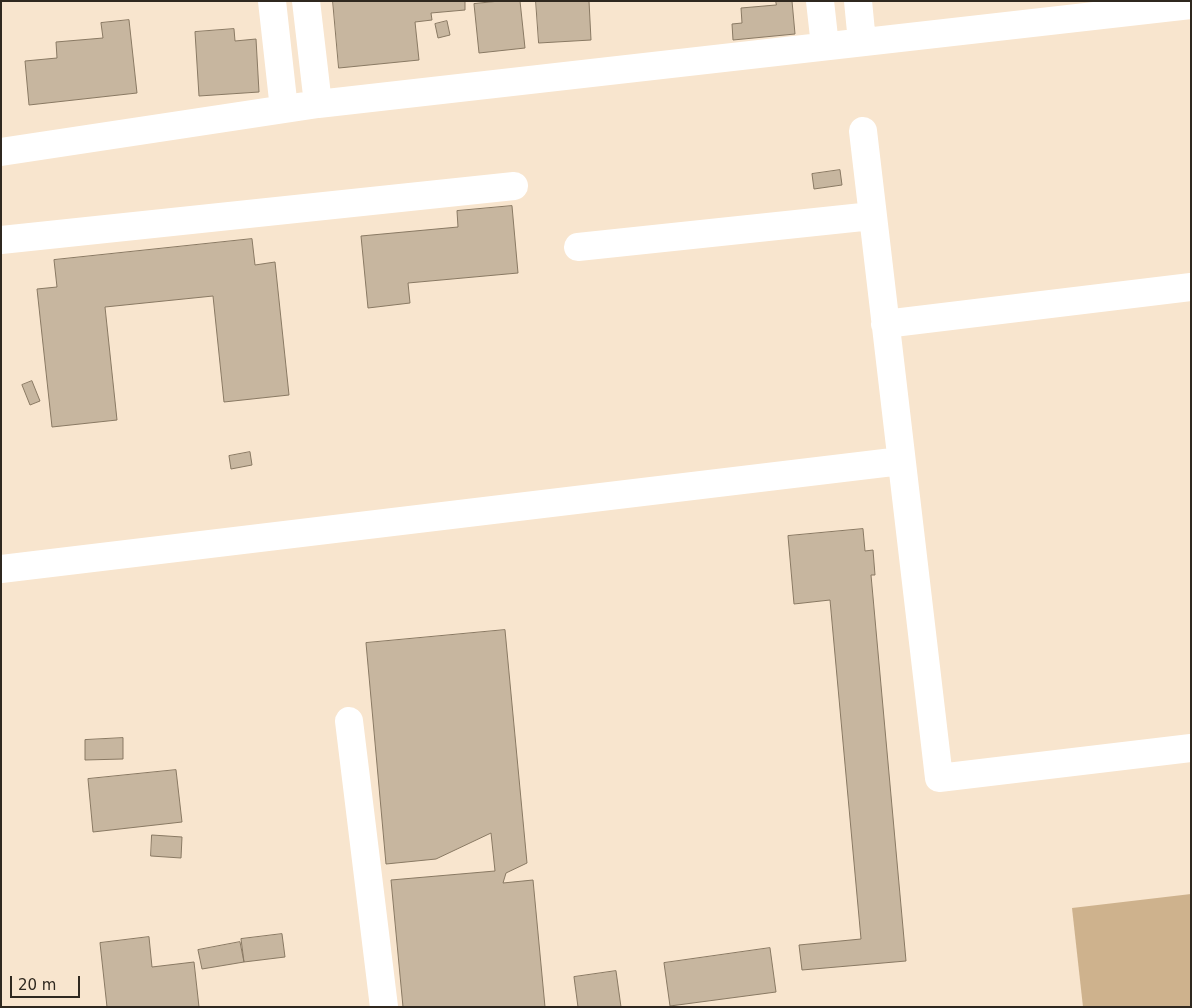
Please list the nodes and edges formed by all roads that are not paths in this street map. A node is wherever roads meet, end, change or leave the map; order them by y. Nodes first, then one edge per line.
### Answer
1 (272, 1) edge
2 (306, 1) edge
3 (820, 1) edge
4 (858, 1) edge
5 (1191, 5) edge
6 (862, 42) junction
7 (825, 46) junction
8 (318, 104) junction
9 (284, 109) junction
10 (863, 131) dead end
11 (1, 152) edge
12 (514, 186) dead end
13 (872, 216) junction
14 (1, 240) edge
15 (578, 247) dead end
16 (1191, 286) edge
17 (885, 324) junction
18 (901, 461) junction
19 (1, 569) edge
20 (349, 721) dead end
21 (1191, 748) edge
22 (384, 1007) edge

1 - 9 street
2 - 8 street
3 - 7 street
4 - 6 street
5 - 6 street
6 - 7 street
7 - 8 street
8 - 9 street
9 - 11 street
10 - 13 street
12 - 14 street
13 - 15 street
13 - 17 street
16 - 17 street
17 - 18 street
18 - 19 street
18 - 21 street
20 - 22 street

